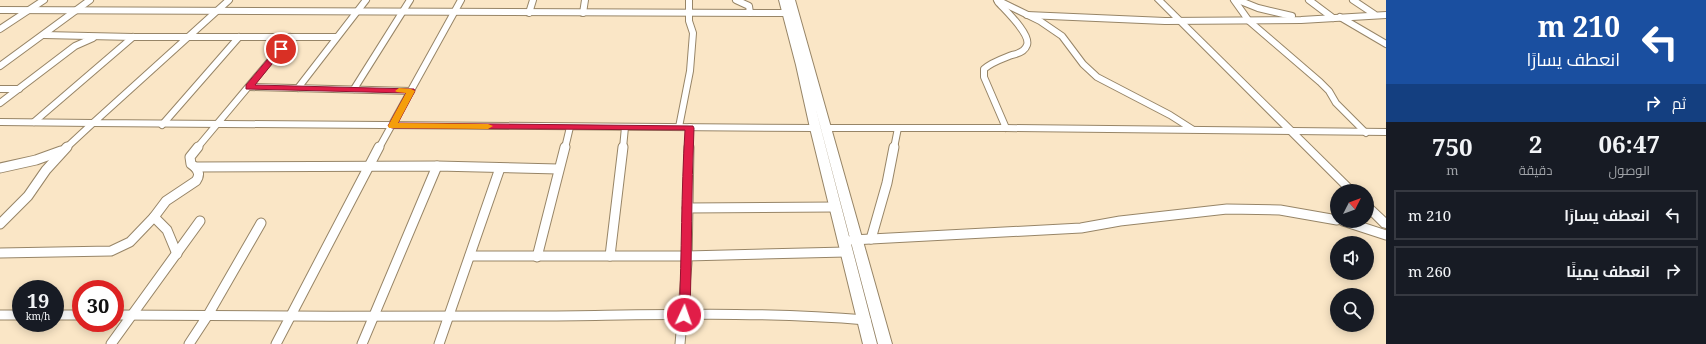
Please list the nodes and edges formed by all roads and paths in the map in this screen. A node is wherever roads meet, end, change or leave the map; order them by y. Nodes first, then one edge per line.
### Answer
1 (44, 0) edge
2 (90, 0) edge
3 (229, 0) edge
4 (366, 0) edge
5 (410, 0) edge
6 (461, 0) edge
7 (532, 0) edge
8 (585, 0) edge
9 (689, 0) edge
10 (736, 0) edge
11 (783, 0) edge
12 (791, 0) edge
13 (997, 0) edge
14 (1159, 0) edge
15 (1234, 0) edge
16 (1238, 0) edge
17 (1309, 0) edge
18 (1353, 0) edge
19 (0, 10) edge
20 (29, 11) junction
21 (76, 11) junction
22 (216, 12) junction
23 (357, 12) junction
24 (403, 12) junction
25 (454, 12) junction
26 (688, 12) junction
27 (529, 13) junction
28 (582, 13) junction
29 (750, 13) junction
30 (790, 13) junction
31 (1374, 14) junction
32 (1027, 15) junction
33 (1386, 15) edge
34 (1340, 17) junction
35 (1333, 18) junction
36 (1311, 19) junction
37 (1179, 20) junction
38 (1249, 21) junction
39 (0, 29) edge
40 (44, 35) junction
41 (97, 36) junction
42 (133, 37) junction
43 (188, 37) junction
44 (239, 37) junction
45 (290, 37) junction
46 (336, 37) junction
47 (1386, 44) edge
48 (0, 66) edge
49 (249, 87) junction
50 (19, 88) junction
51 (298, 88) junction
52 (0, 89) edge
53 (354, 89) junction
54 (411, 91) junction
55 (0, 103) edge
56 (0, 122) edge
57 (34, 122) junction
58 (92, 123) junction
59 (162, 124) junction
60 (215, 125) junction
61 (392, 126) junction
62 (570, 127) junction
63 (625, 127) junction
64 (679, 127) junction
65 (690, 128) junction
66 (820, 128) junction
67 (898, 128) junction
68 (1006, 128) junction
69 (1193, 130) junction
70 (1292, 132) junction
71 (1386, 132) edge
72 (1366, 133) junction
73 (64, 150) junction
74 (369, 166) junction
75 (437, 166) junction
76 (195, 167) junction
77 (0, 168) edge
78 (500, 168) junction
79 (558, 169) junction
80 (1345, 184) edge
81 (835, 206) junction
82 (687, 208) junction
83 (1374, 213) edge
84 (154, 217) junction
85 (1330, 219) edge
86 (200, 221) dead end
87 (261, 223) dead end
88 (0, 224) edge
89 (1386, 224) edge
90 (1364, 228) edge
91 (1386, 235) edge
92 (843, 239) junction
93 (871, 239) junction
94 (856, 240) junction
95 (846, 252) junction
96 (0, 253) edge
97 (177, 254) junction
98 (470, 256) junction
99 (610, 256) junction
100 (687, 256) junction
101 (537, 257) junction
102 (0, 315) edge
103 (12, 315) edge
104 (124, 315) edge
105 (133, 315) junction
106 (208, 315) junction
107 (684, 315) junction
108 (291, 316) junction
109 (373, 317) junction
110 (448, 317) junction
111 (862, 319) junction
112 (878, 322) junction
113 (111, 344) edge
114 (189, 344) edge
115 (276, 344) edge
116 (362, 344) edge
117 (439, 344) edge
118 (680, 344) edge
119 (870, 344) edge
120 (885, 344) edge

1 - 20 street
2 - 21 street
3 - 22 street
4 - 23 street
5 - 24 street
6 - 25 street
7 - 27 street
8 - 28 street
9 - 26 street
10 - 29 street
11 - 30 main road
12 - 30 main road
13 - 32 street
13 - 68 street
14 - 37 street
15 - 38 street
16 - 36 street
17 - 35 street
18 - 31 street
19 - 20 street
20 - 21 street
20 - 39 street
21 - 22 street
21 - 40 street
22 - 23 street
22 - 43 street
23 - 24 street
23 - 46 street
24 - 25 street
24 - 53 street
25 - 27 street
25 - 54 street
26 - 28 street
26 - 29 street
26 - 64 street
27 - 28 street
29 - 30 street
30 - 66 main road
31 - 33 street
31 - 34 street
32 - 37 street
32 - 69 street
34 - 35 street
34 - 47 street
35 - 36 street
36 - 38 street
37 - 38 street
37 - 70 street
38 - 72 street
40 - 41 street
40 - 48 street
41 - 42 street
41 - 50 street
42 - 43 street
42 - 57 street
43 - 44 street
43 - 58 street
44 - 45 street
44 - 59 street
45 - 46 street
45 - 49 street
46 - 51 street
49 - 51 street
49 - 60 street
50 - 52 street
50 - 55 street
51 - 53 street
53 - 54 street
54 - 61 street
56 - 57 street
57 - 58 street
58 - 59 street
58 - 73 street
59 - 60 street
60 - 61 street
60 - 76 street
61 - 62 street
61 - 74 street
62 - 63 street
62 - 79 street
63 - 64 street
63 - 99 street
64 - 65 street
65 - 66 street
65 - 82 street
66 - 67 street
66 - 81 main road
66 - 94 main road
67 - 68 street
67 - 93 street
68 - 69 street
69 - 70 street
70 - 72 street
70 - 80 street
71 - 72 street
73 - 77 street
73 - 88 street
74 - 75 street
74 - 76 street
74 - 108 street
75 - 78 street
75 - 109 street
76 - 84 street
78 - 79 street
78 - 98 street
79 - 101 street
81 - 82 street
81 - 92 main road
82 - 100 street
83 - 89 street
84 - 96 street
84 - 97 street
85 - 93 street
86 - 97 street
87 - 106 street
90 - 91 street
92 - 94 street
92 - 95 main road
93 - 94 street
94 - 112 main road
95 - 100 street
95 - 111 main road
97 - 105 street
98 - 101 street
98 - 110 street
99 - 100 street
99 - 101 street
100 - 107 street
102 - 103 street
104 - 105 street
105 - 106 street
105 - 113 street
106 - 108 street
106 - 114 street
107 - 110 street
107 - 111 street
107 - 118 street
108 - 109 street
108 - 115 street
109 - 110 street
109 - 116 street
110 - 117 street
111 - 112 street
111 - 119 main road
112 - 120 main road

